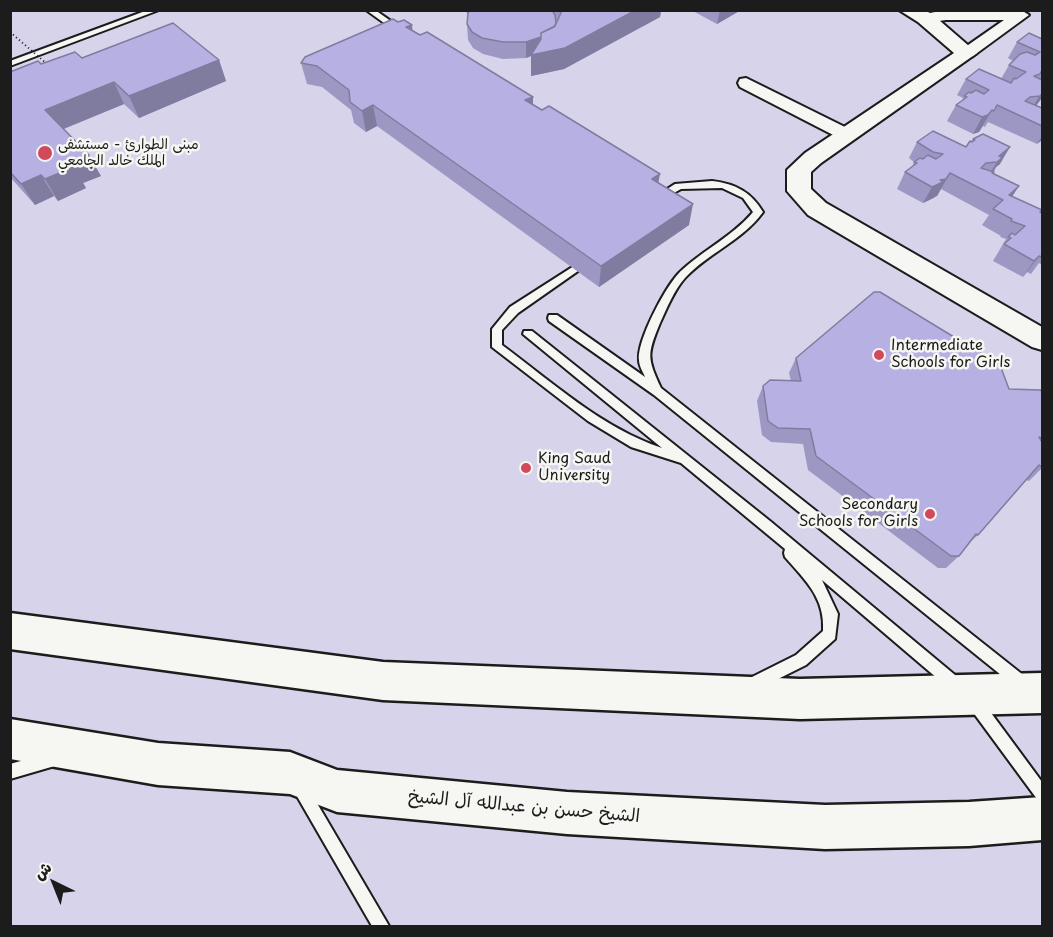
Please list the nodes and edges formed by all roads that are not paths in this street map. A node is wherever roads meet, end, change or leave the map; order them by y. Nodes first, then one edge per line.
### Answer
1 (156, 10) edge
2 (369, 10) edge
3 (978, 13) edge
4 (916, 14) edge
5 (414, 39) edge
6 (967, 53) junction
7 (10, 64) edge
8 (746, 83) dead end
9 (847, 135) junction
10 (657, 187) edge
11 (799, 191) junction
12 (667, 192) junction
13 (652, 202) edge
14 (574, 269) edge
15 (553, 318) dead end
16 (1042, 322) edge
17 (528, 334) dead end
18 (1042, 340) edge
19 (657, 391) junction
20 (689, 463) junction
21 (766, 525) junction
22 (10, 631) edge
23 (1041, 695) edge
24 (730, 696) junction
25 (970, 696) junction
26 (10, 739) edge
27 (83, 751) junction
28 (10, 772) edge
29 (290, 772) junction
30 (1042, 794) edge
31 (1042, 819) edge
32 (381, 927) edge

1 - 7 lane
2 - 5 lane
3 - 4 street
3 - 6 street
4 - 6 street
6 - 9 street
8 - 9 street
9 - 11 street
10 - 12 lane
11 - 16 street
11 - 18 street
12 - 13 lane
12 - 19 lane
14 - 20 lane
15 - 19 lane
17 - 20 lane
19 - 23 lane
20 - 21 lane
21 - 24 lane
21 - 25 lane
22 - 24 main road
23 - 25 main road
24 - 25 main road
25 - 30 lane
26 - 27 main road, الشيخ حسن بن عبدالله آل الشيخ
27 - 28 lane
27 - 29 main road, الشيخ حسن بن عبدالله آل الشيخ
29 - 31 main road, الشيخ حسن بن عبدالله آل الشيخ
29 - 32 lane

